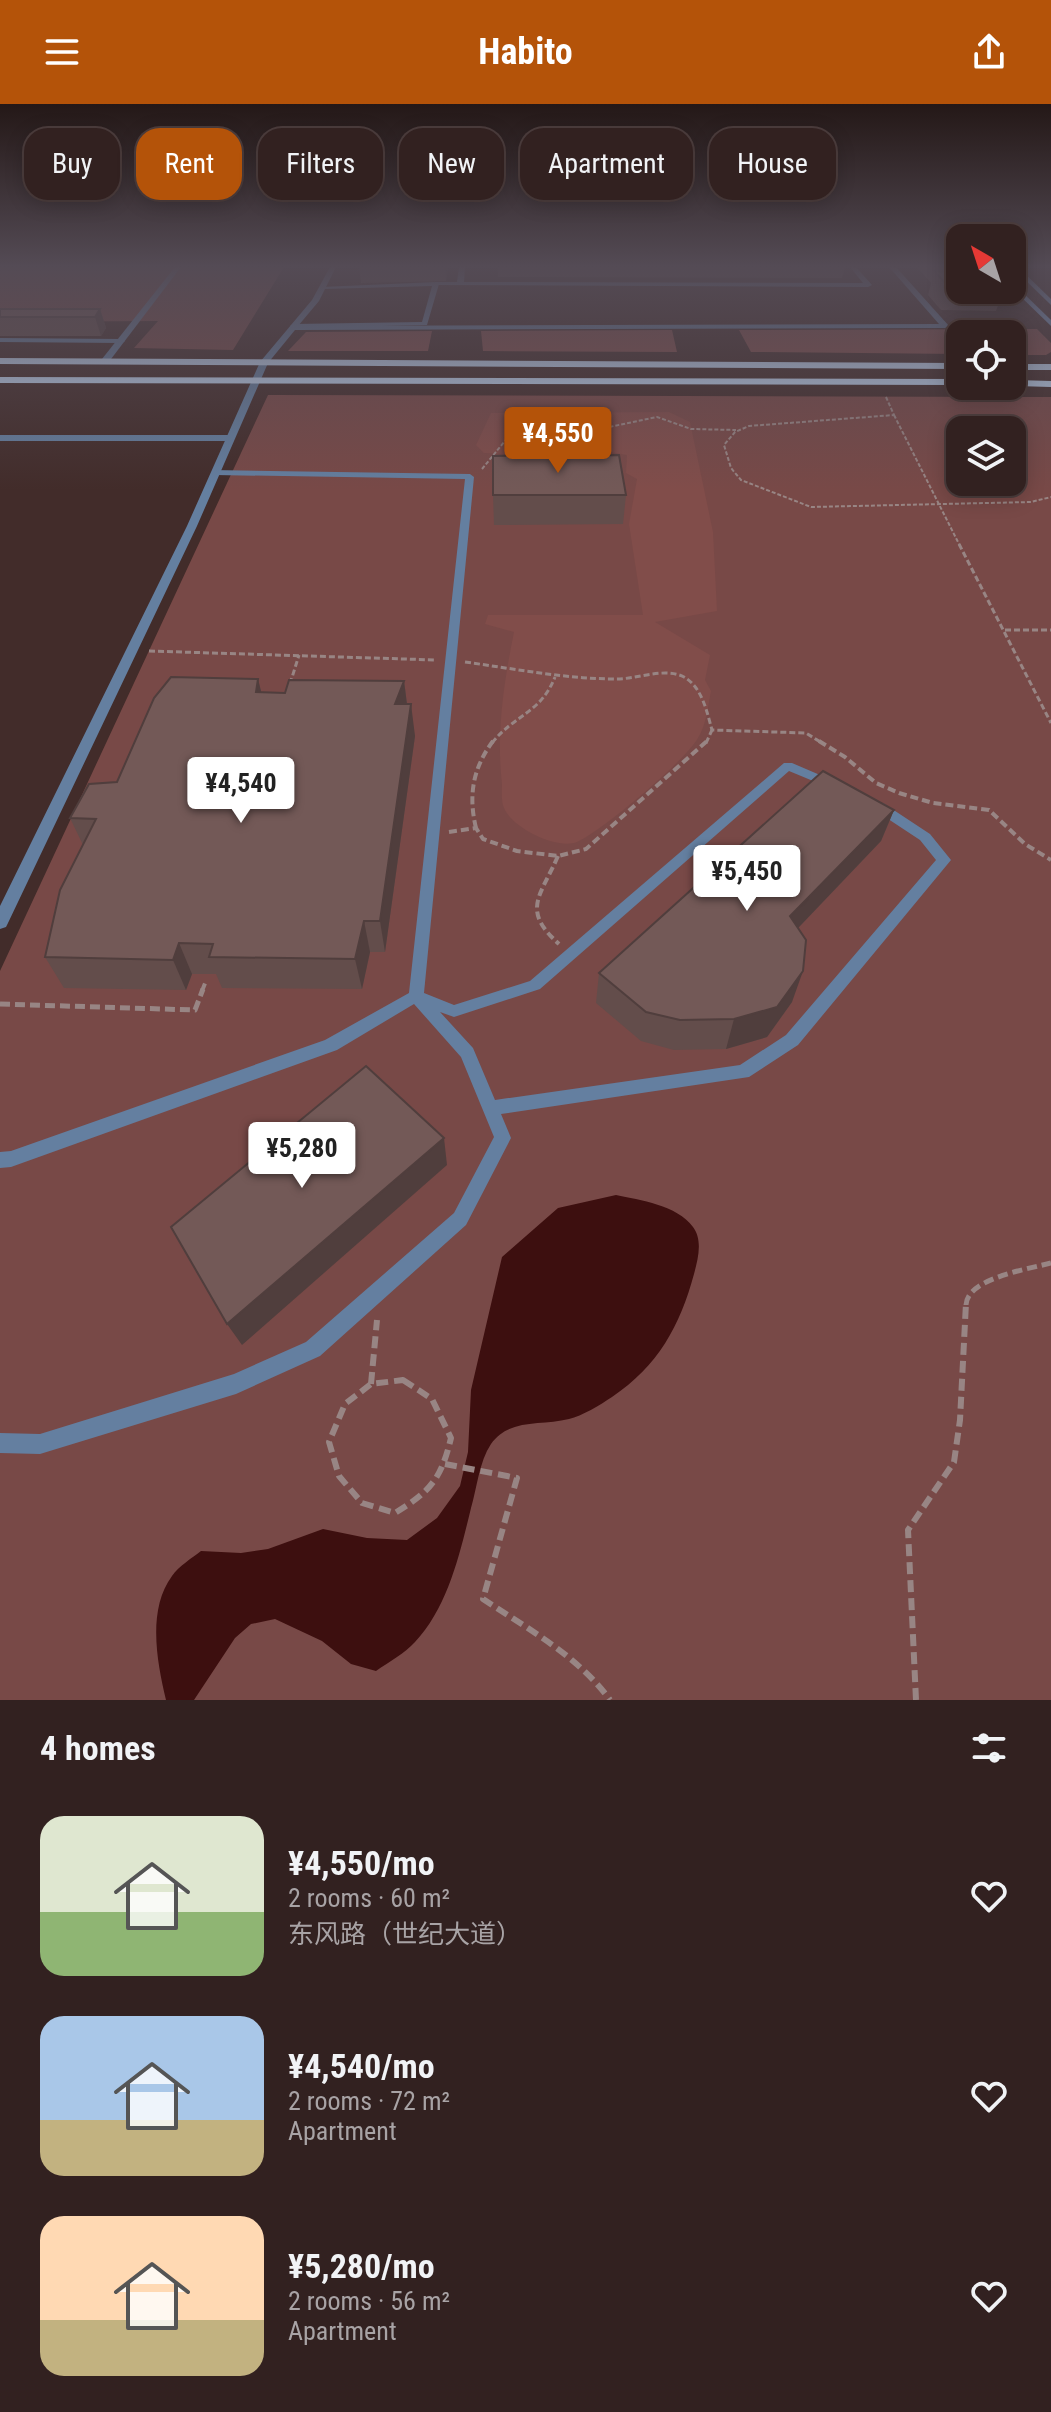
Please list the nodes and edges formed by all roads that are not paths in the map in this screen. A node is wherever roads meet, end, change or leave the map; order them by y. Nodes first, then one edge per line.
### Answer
1 (122, 341) edge
2 (280, 341) edge
3 (0, 361) edge
4 (105, 361) junction
5 (264, 362) junction
6 (946, 366) edge
7 (1026, 367) edge
8 (1051, 367) edge
9 (0, 380) edge
10 (254, 381) junction
11 (946, 382) edge
12 (1026, 383) edge
13 (1051, 384) edge
14 (0, 438) edge
15 (230, 438) junction
16 (215, 472) junction
17 (842, 789) edge
18 (869, 800) edge
19 (0, 923) edge
20 (416, 996) junction
21 (490, 1108) junction
22 (0, 1160) edge
23 (0, 1443) edge

1 - 4 street
2 - 5 street
3 - 4 highway
4 - 5 highway
5 - 6 highway
5 - 10 street
7 - 8 highway
9 - 10 highway
10 - 11 highway
10 - 15 street
12 - 13 highway
14 - 15 street
15 - 16 street
16 - 19 street
16 - 20 lane
17 - 20 lane
18 - 21 lane
20 - 21 lane
20 - 22 lane
21 - 23 lane

